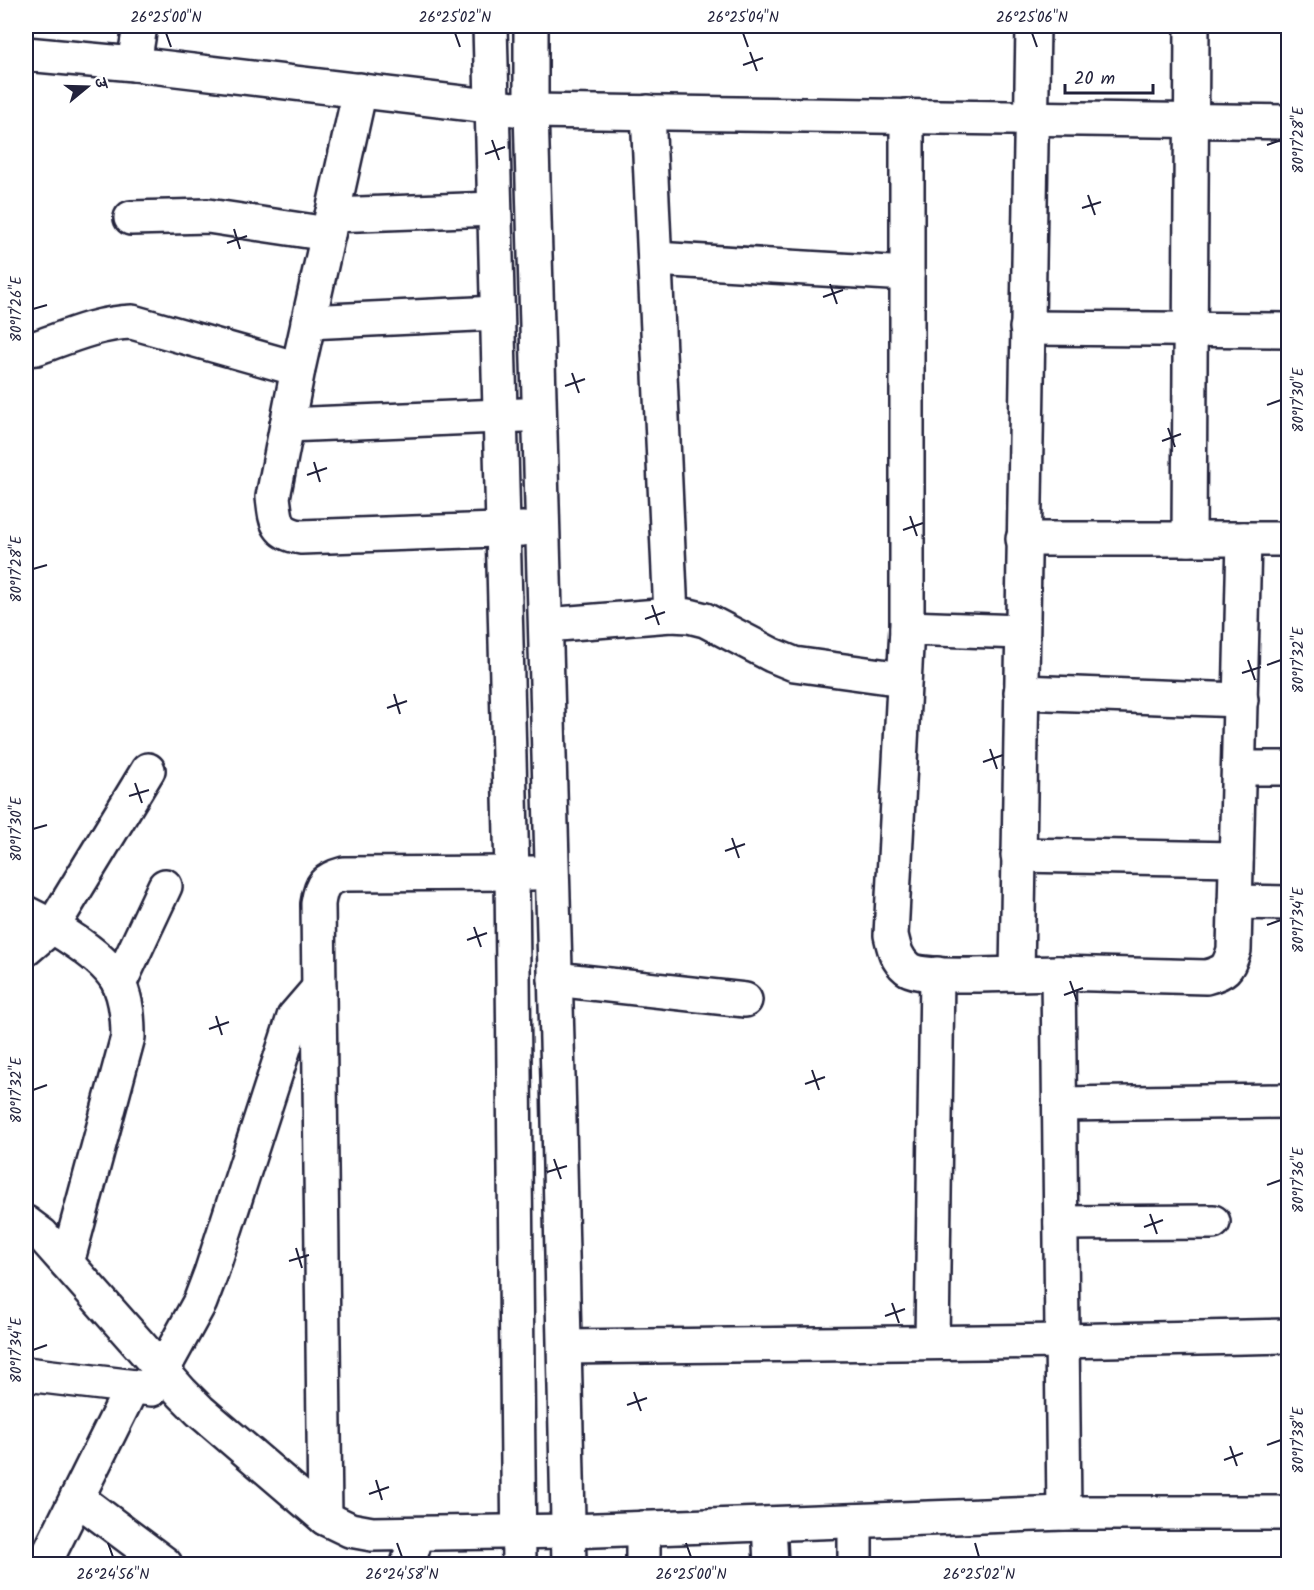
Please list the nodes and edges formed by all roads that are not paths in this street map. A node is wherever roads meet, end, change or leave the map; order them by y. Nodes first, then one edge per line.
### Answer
1 (140, 26) edge
2 (490, 26) edge
3 (531, 26) edge
4 (1033, 26) edge
5 (1192, 26) edge
6 (26, 54) edge
7 (134, 64) junction
8 (360, 90) junction
9 (491, 106) junction
10 (531, 111) junction
11 (648, 112) junction
12 (907, 116) junction
13 (1031, 117) junction
14 (1192, 122) junction
15 (1288, 122) edge
16 (494, 209) junction
17 (132, 218) dead end
18 (330, 225) junction
19 (655, 259) junction
20 (907, 274) junction
21 (497, 313) junction
22 (308, 322) junction
23 (1027, 328) junction
24 (1190, 330) junction
25 (1288, 330) edge
26 (26, 349) edge
27 (297, 369) junction
28 (500, 415) junction
29 (540, 415) junction
30 (287, 425) junction
31 (543, 528) junction
32 (503, 529) junction
33 (1023, 539) junction
34 (1189, 539) junction
35 (1244, 539) junction
36 (1288, 539) edge
37 (671, 615) junction
38 (546, 626) junction
39 (907, 628) junction
40 (1022, 632) junction
41 (903, 679) junction
42 (1020, 692) junction
43 (1240, 700) junction
44 (1239, 768) junction
45 (1288, 768) edge
46 (148, 770) dead end
47 (1018, 855) junction
48 (1236, 859) junction
49 (512, 873) junction
50 (552, 873) junction
51 (165, 886) dead end
52 (1235, 902) junction
53 (1288, 903) edge
54 (39, 920) edge
55 (26, 949) edge
56 (1059, 973) junction
57 (937, 974) junction
58 (1017, 974) junction
59 (555, 979) junction
60 (119, 984) junction
61 (319, 988) junction
62 (746, 1000) dead end
63 (513, 1011) junction
64 (556, 1011) junction
65 (1288, 1101) edge
66 (1060, 1104) junction
67 (560, 1140) junction
68 (515, 1141) junction
69 (1213, 1222) dead end
70 (26, 1223) edge
71 (1061, 1223) junction
72 (67, 1263) junction
73 (1288, 1336) edge
74 (1062, 1341) junction
75 (932, 1342) junction
76 (565, 1347) junction
77 (26, 1374) edge
78 (172, 1382) junction
79 (132, 1387) junction
80 (517, 1394) junction
81 (566, 1394) junction
82 (77, 1498) junction
83 (1064, 1513) junction
84 (1288, 1513) edge
85 (325, 1518) junction
86 (855, 1521) junction
87 (769, 1524) junction
88 (642, 1528) junction
89 (569, 1531) junction
90 (519, 1532) junction
91 (417, 1534) junction
92 (44, 1564) edge
93 (165, 1564) edge
94 (408, 1564) edge
95 (519, 1564) edge
96 (569, 1564) edge
97 (643, 1564) edge
98 (771, 1564) edge
99 (855, 1564) edge

1 - 7 street
2 - 9 street
3 - 10 street
4 - 13 street
5 - 14 street
6 - 7 street
7 - 8 street
8 - 9 street
8 - 18 street
9 - 10 street
9 - 16 street
10 - 11 street
10 - 29 street
11 - 12 street
11 - 19 street
12 - 13 street
12 - 20 street
13 - 14 street
13 - 23 street
14 - 15 street
14 - 24 street
16 - 18 street
16 - 21 street
17 - 18 street
18 - 22 street
19 - 20 street
19 - 37 street
20 - 39 street
21 - 22 street
21 - 28 street
22 - 27 street
23 - 24 street
23 - 33 street
24 - 25 street
24 - 34 street
26 - 27 street
27 - 30 street
28 - 29 street
28 - 30 street
28 - 32 street
29 - 31 street
30 - 32 street
31 - 32 street
31 - 38 street
32 - 49 street
33 - 34 street
33 - 40 street
34 - 35 street
35 - 36 street
35 - 43 street
37 - 38 street
37 - 41 street
38 - 50 street
39 - 40 street
39 - 41 street
40 - 42 street
41 - 57 street
42 - 43 street
42 - 47 street
43 - 44 street
44 - 45 street
44 - 48 street
46 - 54 street
47 - 48 street
47 - 58 street
48 - 52 street
49 - 50 street
49 - 61 street
49 - 63 street
50 - 59 street
51 - 60 street
52 - 53 street
52 - 56 street
54 - 55 street
54 - 60 street
56 - 58 street
56 - 66 street
57 - 58 street
57 - 75 street
59 - 62 street
59 - 64 street
60 - 72 street
61 - 78 street
61 - 85 street
63 - 64 street
63 - 68 street
64 - 67 street
65 - 66 street
66 - 71 street
67 - 68 street
67 - 76 street
68 - 80 street
69 - 71 street
70 - 72 street
71 - 74 street
72 - 78 street
73 - 74 street
74 - 75 street
74 - 83 street
75 - 76 street
76 - 81 street
77 - 79 street
78 - 79 street
78 - 85 street
79 - 82 street
80 - 81 street
80 - 90 street
81 - 89 street
82 - 92 street
82 - 93 street
83 - 84 street
83 - 86 street
85 - 91 street
86 - 87 street
86 - 99 street
87 - 88 street
87 - 98 street
88 - 89 street
88 - 97 street
89 - 90 street
89 - 96 street
90 - 91 street
90 - 95 street
91 - 94 street

